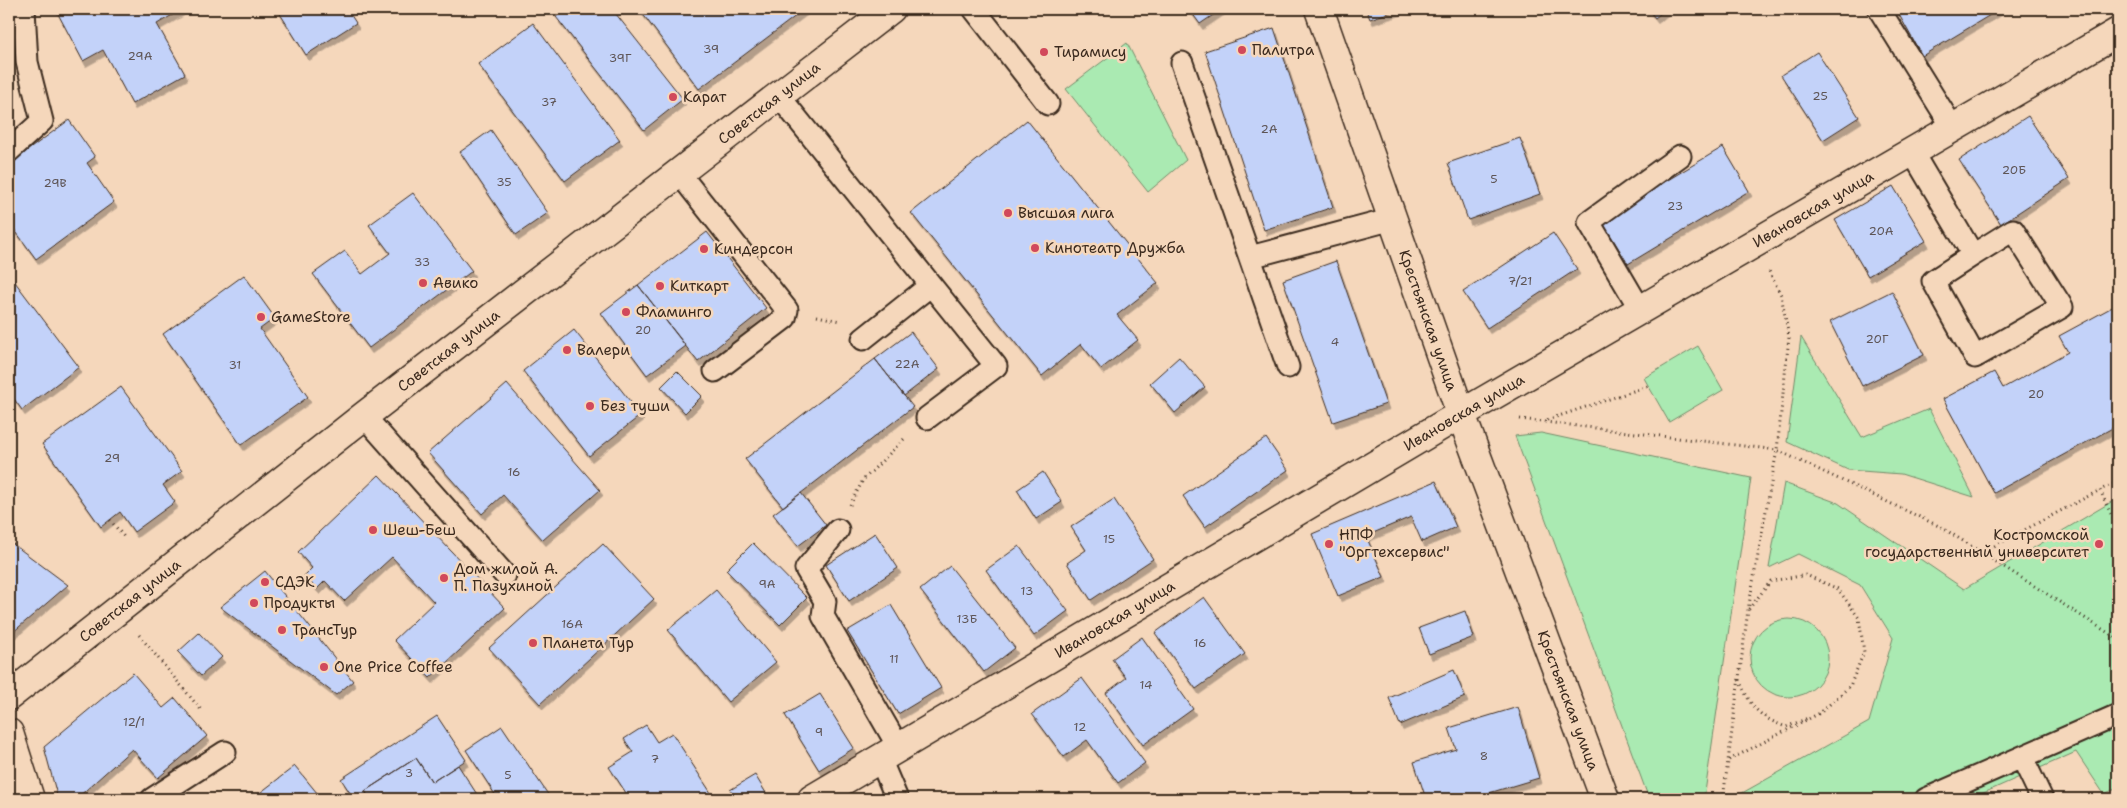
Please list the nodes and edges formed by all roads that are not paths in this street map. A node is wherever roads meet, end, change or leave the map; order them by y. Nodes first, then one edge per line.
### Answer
1 (24, 9) edge
2 (891, 9) edge
3 (974, 9) edge
4 (1319, 9) edge
5 (1879, 9) edge
6 (2118, 32) edge
7 (1182, 63) dead end
8 (780, 96) junction
9 (1048, 104) dead end
10 (1953, 128) junction
11 (9, 150) edge
12 (1912, 152) junction
13 (1680, 156) dead end
14 (679, 173) junction
15 (1393, 219) junction
16 (1973, 255) junction
17 (1250, 257) junction
18 (931, 285) junction
19 (1640, 309) junction
20 (869, 334) road end
21 (1288, 368) dead end
22 (715, 371) dead end
23 (1461, 414) junction
24 (364, 416) junction
25 (927, 418) road end
26 (838, 530) road end
27 (505, 575) dead end
28 (9, 696) edge
29 (2118, 716) edge
30 (9, 733) edge
31 (225, 752) dead end
32 (890, 753) junction
33 (2022, 757) junction
34 (30, 799) edge
35 (152, 799) edge
36 (812, 799) edge
37 (897, 799) edge
38 (1605, 799) edge
39 (1926, 799) edge
40 (2042, 799) edge

1 - 11 lane
2 - 8 street, Советская улица
3 - 9 lane
4 - 15 street, Крестьянская улица
5 - 10 lane
6 - 10 street, Ивановская улица
7 - 17 lane
8 - 14 street, Советская улица
8 - 18 lane
10 - 12 street, Ивановская улица
12 - 16 lane
12 - 19 street, Ивановская улица
13 - 19 lane
14 - 22 lane
14 - 24 street, Советская улица
15 - 17 lane
15 - 23 street, Крестьянская улица
16 - 16 lane
17 - 21 lane
18 - 20 lane
18 - 25 lane
19 - 23 street, Ивановская улица
23 - 32 street, Ивановская улица
23 - 38 street, Крестьянская улица
24 - 27 lane
24 - 28 street, Советская улица
26 - 32 lane
29 - 33 lane
30 - 34 street
31 - 35 lane
32 - 36 street, Ивановская улица
32 - 37 lane
33 - 39 lane
33 - 40 lane

